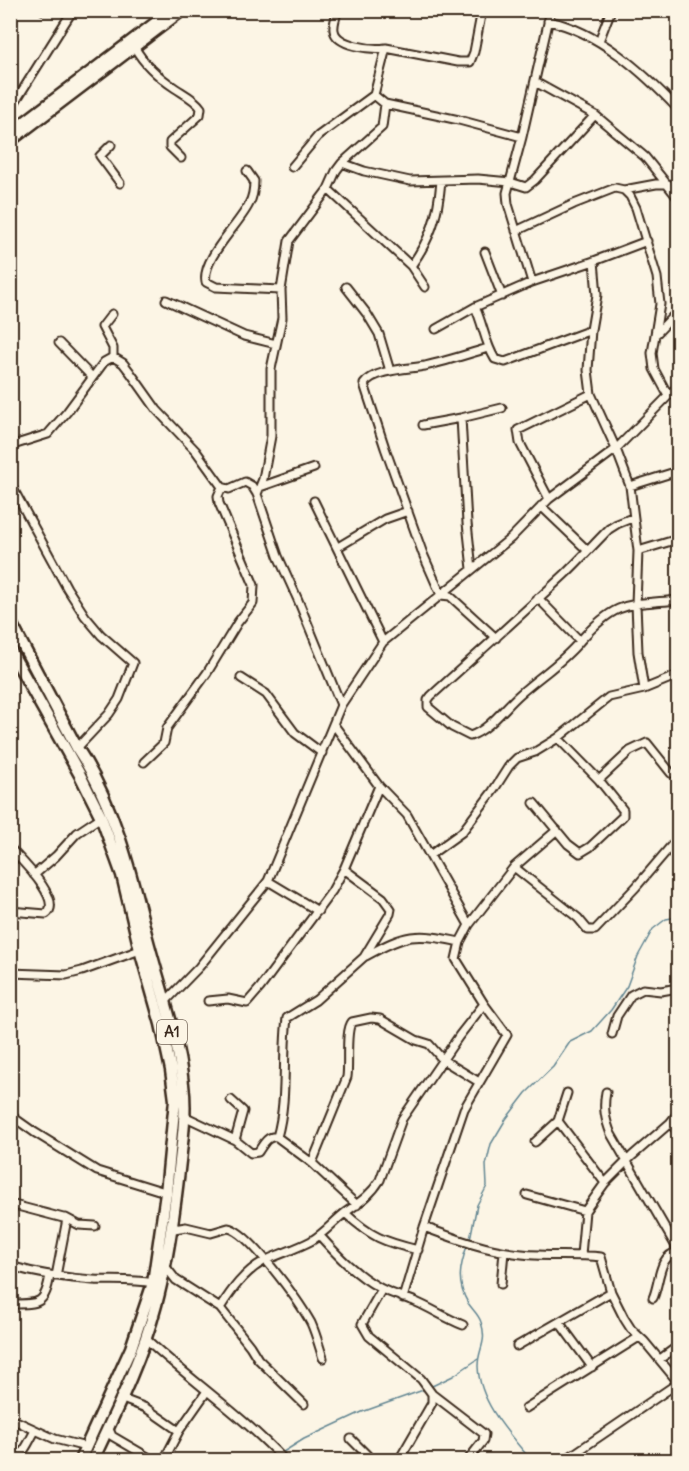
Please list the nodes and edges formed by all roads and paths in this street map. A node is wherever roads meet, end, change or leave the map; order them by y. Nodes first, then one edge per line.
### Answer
1 (43, 10) edge
2 (57, 10) edge
3 (73, 10) edge
4 (171, 10) edge
5 (184, 10) edge
6 (338, 10) edge
7 (482, 10) edge
8 (550, 10) edge
9 (611, 10) edge
10 (548, 21) junction
11 (600, 41) junction
12 (135, 48) junction
13 (386, 48) junction
14 (535, 82) junction
15 (374, 95) junction
16 (385, 104) junction
17 (678, 109) edge
18 (10, 110) edge
19 (595, 115) junction
20 (10, 132) edge
21 (522, 137) junction
22 (10, 142) edge
23 (111, 145) dead end
24 (181, 158) dead end
25 (342, 163) junction
26 (292, 166) dead end
27 (247, 171) dead end
28 (441, 181) junction
29 (510, 182) junction
30 (120, 183) dead end
31 (668, 184) junction
32 (328, 189) junction
33 (676, 189) edge
34 (624, 190) junction
35 (678, 198) edge
36 (516, 231) junction
37 (647, 241) junction
38 (485, 252) dead end
39 (594, 261) junction
40 (411, 266) junction
41 (532, 282) junction
42 (346, 287) dead end
43 (425, 287) dead end
44 (282, 290) junction
45 (502, 296) junction
46 (166, 300) dead end
47 (475, 307) junction
48 (678, 311) edge
49 (112, 314) dead end
50 (436, 329) dead end
51 (591, 330) junction
52 (657, 333) junction
53 (59, 343) dead end
54 (276, 344) junction
55 (488, 348) junction
56 (113, 357) junction
57 (390, 371) junction
58 (92, 377) junction
59 (678, 386) edge
60 (591, 393) junction
61 (668, 395) junction
62 (502, 408) dead end
63 (461, 418) junction
64 (423, 425) dead end
65 (10, 446) edge
66 (616, 449) junction
67 (314, 468) dead end
68 (678, 471) edge
69 (11, 485) edge
70 (630, 486) junction
71 (222, 487) junction
72 (259, 490) junction
73 (549, 499) junction
74 (314, 501) dead end
75 (541, 506) junction
76 (408, 511) junction
77 (632, 518) junction
78 (678, 538) edge
79 (338, 547) junction
80 (587, 550) junction
81 (638, 551) junction
82 (472, 569) junction
83 (441, 595) junction
84 (538, 598) junction
85 (678, 600) edge
86 (636, 604) junction
87 (10, 621) edge
88 (496, 638) junction
89 (580, 641) junction
90 (383, 642) junction
91 (12, 655) edge
92 (678, 675) edge
93 (241, 678) dead end
94 (644, 688) junction
95 (341, 705) junction
96 (334, 725) junction
97 (558, 738) junction
98 (77, 748) junction
99 (322, 753) junction
100 (144, 762) dead end
101 (671, 773) dead end
102 (599, 780) junction
103 (379, 786) junction
104 (534, 803) dead end
105 (101, 817) junction
106 (557, 830) junction
107 (678, 839) edge
108 (10, 848) edge
109 (430, 855) junction
110 (514, 867) junction
111 (344, 869) junction
112 (34, 875) junction
113 (268, 881) junction
114 (10, 911) edge
115 (318, 911) junction
116 (469, 925) junction
117 (460, 942) junction
118 (140, 950) junction
119 (364, 957) junction
120 (10, 973) edge
121 (678, 988) edge
122 (208, 1001) dead end
123 (164, 1004) junction
124 (484, 1004) junction
125 (612, 1034) dead end
126 (442, 1060) junction
127 (479, 1082) junction
128 (606, 1092) dead end
129 (567, 1094) dead end
130 (231, 1100) dead end
131 (678, 1113) edge
132 (10, 1115) edge
133 (184, 1116) junction
134 (558, 1121) junction
135 (670, 1123) junction
136 (678, 1132) edge
137 (278, 1137) junction
138 (235, 1140) junction
139 (535, 1142) dead end
140 (312, 1162) junction
141 (626, 1162) junction
142 (605, 1183) junction
143 (171, 1194) junction
144 (527, 1195) dead end
145 (10, 1204) edge
146 (357, 1205) junction
147 (585, 1211) junction
148 (345, 1213) junction
149 (66, 1218) junction
150 (95, 1226) dead end
151 (174, 1226) junction
152 (424, 1227) junction
153 (320, 1236) junction
154 (418, 1250) junction
155 (678, 1251) edge
156 (504, 1252) junction
157 (581, 1255) junction
158 (265, 1261) junction
159 (10, 1266) edge
160 (165, 1266) junction
161 (53, 1276) junction
162 (153, 1283) junction
163 (501, 1284) dead end
164 (382, 1289) junction
165 (611, 1292) junction
166 (403, 1298) junction
167 (653, 1298) dead end
168 (10, 1304) edge
169 (220, 1308) junction
170 (560, 1322) junction
171 (463, 1325) dead end
172 (639, 1337) junction
173 (145, 1338) junction
174 (517, 1346) dead end
175 (678, 1346) edge
176 (323, 1358) dead end
177 (660, 1359) junction
178 (592, 1367) junction
179 (678, 1383) edge
180 (207, 1391) junction
181 (431, 1392) junction
182 (120, 1398) junction
183 (304, 1404) dead end
184 (526, 1408) dead end
185 (10, 1421) edge
186 (108, 1427) junction
187 (34, 1431) junction
188 (179, 1431) junction
189 (351, 1438) dead end
190 (86, 1447) junction
191 (678, 1455) edge
192 (10, 1460) edge
193 (80, 1461) edge
194 (93, 1461) edge
195 (153, 1461) edge
196 (164, 1461) edge
197 (284, 1461) edge
198 (372, 1461) edge
199 (399, 1461) edge
200 (468, 1461) edge
201 (565, 1461) edge
202 (669, 1461) edge

1 - 2 street
3 - 18 street
4 - 20 main road
5 - 12 main road
6 - 13 street
7 - 13 street
8 - 10 street
9 - 11 street
10 - 11 street
10 - 14 street
11 - 17 street
12 - 22 main road
12 - 24 street
13 - 15 street
14 - 19 street
14 - 21 street
15 - 16 street
15 - 26 street
16 - 21 street
16 - 25 street
19 - 29 street
19 - 31 street
21 - 29 street
23 - 30 street
25 - 28 street
25 - 32 street
27 - 44 street
28 - 29 street
28 - 40 street
29 - 36 street
31 - 33 street
31 - 34 street
32 - 40 street
32 - 44 street
33 - 35 street
34 - 36 street
34 - 37 street
36 - 41 street
37 - 39 street
37 - 52 street
38 - 45 street
39 - 41 street
39 - 51 street
40 - 43 street
41 - 45 street
42 - 57 street
44 - 54 street
45 - 47 street
46 - 54 street
47 - 50 street
47 - 55 street
48 - 52 street
49 - 56 street
51 - 55 street
51 - 60 street
52 - 61 street
53 - 58 street
54 - 72 street
55 - 57 street
56 - 58 street
56 - 71 street
57 - 76 street
58 - 65 street
59 - 61 street
60 - 66 street
60 - 73 street
61 - 66 street
62 - 63 street
63 - 64 street
63 - 82 street
66 - 70 street
66 - 73 street
67 - 72 street
68 - 70 street
69 - 98 street
70 - 77 street
71 - 72 street
71 - 100 street
72 - 95 street
73 - 75 street
74 - 79 street
75 - 80 street
75 - 82 street
76 - 79 street
76 - 83 street
77 - 80 street
77 - 81 street
78 - 81 street
79 - 90 street
80 - 84 street
81 - 86 street
82 - 83 street
83 - 88 street
83 - 90 street
84 - 88 street
84 - 89 street
85 - 86 street
86 - 89 street
86 - 94 street
87 - 98 highway, A1
88 - 89 street
90 - 95 street
91 - 105 highway, A1
92 - 94 street
93 - 99 street
94 - 97 street
95 - 96 street
96 - 99 street
96 - 103 street
97 - 102 street
97 - 109 street
98 - 123 highway, A1
99 - 113 street
101 - 102 street
102 - 106 street
103 - 109 street
103 - 111 street
104 - 106 street
105 - 112 street
105 - 118 highway, A1
106 - 110 street
107 - 110 street
108 - 112 street
109 - 116 street
110 - 116 street
111 - 115 street
111 - 119 street
112 - 114 street
113 - 115 street
113 - 123 street
115 - 122 street
116 - 117 street
117 - 119 street
117 - 124 street
118 - 120 street
118 - 143 highway, A1
119 - 137 street
121 - 125 street
123 - 133 highway, A1
124 - 126 street
124 - 127 street
126 - 127 street
126 - 140 street
126 - 146 street
127 - 152 street
128 - 141 street
129 - 134 street
130 - 138 street
131 - 135 street
132 - 143 street
133 - 138 street
133 - 143 highway, A1
134 - 139 street
134 - 142 street
135 - 136 street
135 - 141 street
137 - 138 street
137 - 140 street
140 - 146 street
141 - 142 street
141 - 155 street
142 - 147 street
143 - 151 highway, A1
143 - 162 highway, A1
144 - 147 street
145 - 149 street
146 - 148 street
147 - 157 street
148 - 153 street
148 - 154 street
149 - 150 street
149 - 161 street
151 - 158 street
151 - 160 highway, A1
152 - 154 street
152 - 156 street
153 - 158 street
153 - 164 street
154 - 166 street
155 - 167 street
156 - 157 street
156 - 163 street
157 - 165 street
158 - 169 street
158 - 176 street
159 - 161 street
160 - 169 street
160 - 173 highway, A1
161 - 162 street
161 - 168 street
162 - 190 highway, A1
164 - 166 street
164 - 181 street
165 - 170 street
165 - 172 street
166 - 171 street
169 - 183 street
170 - 174 street
170 - 178 street
172 - 177 street
172 - 178 street
173 - 180 street
173 - 182 highway, A1
175 - 177 street
177 - 179 street
178 - 184 street
179 - 201 street
180 - 188 street
180 - 197 street
181 - 199 street
181 - 200 street
182 - 186 highway, A1
182 - 188 street
185 - 187 street
186 - 194 highway, A1
186 - 195 street
187 - 190 street
187 - 192 street
188 - 196 street
189 - 198 street
190 - 193 highway, A1
191 - 202 street

